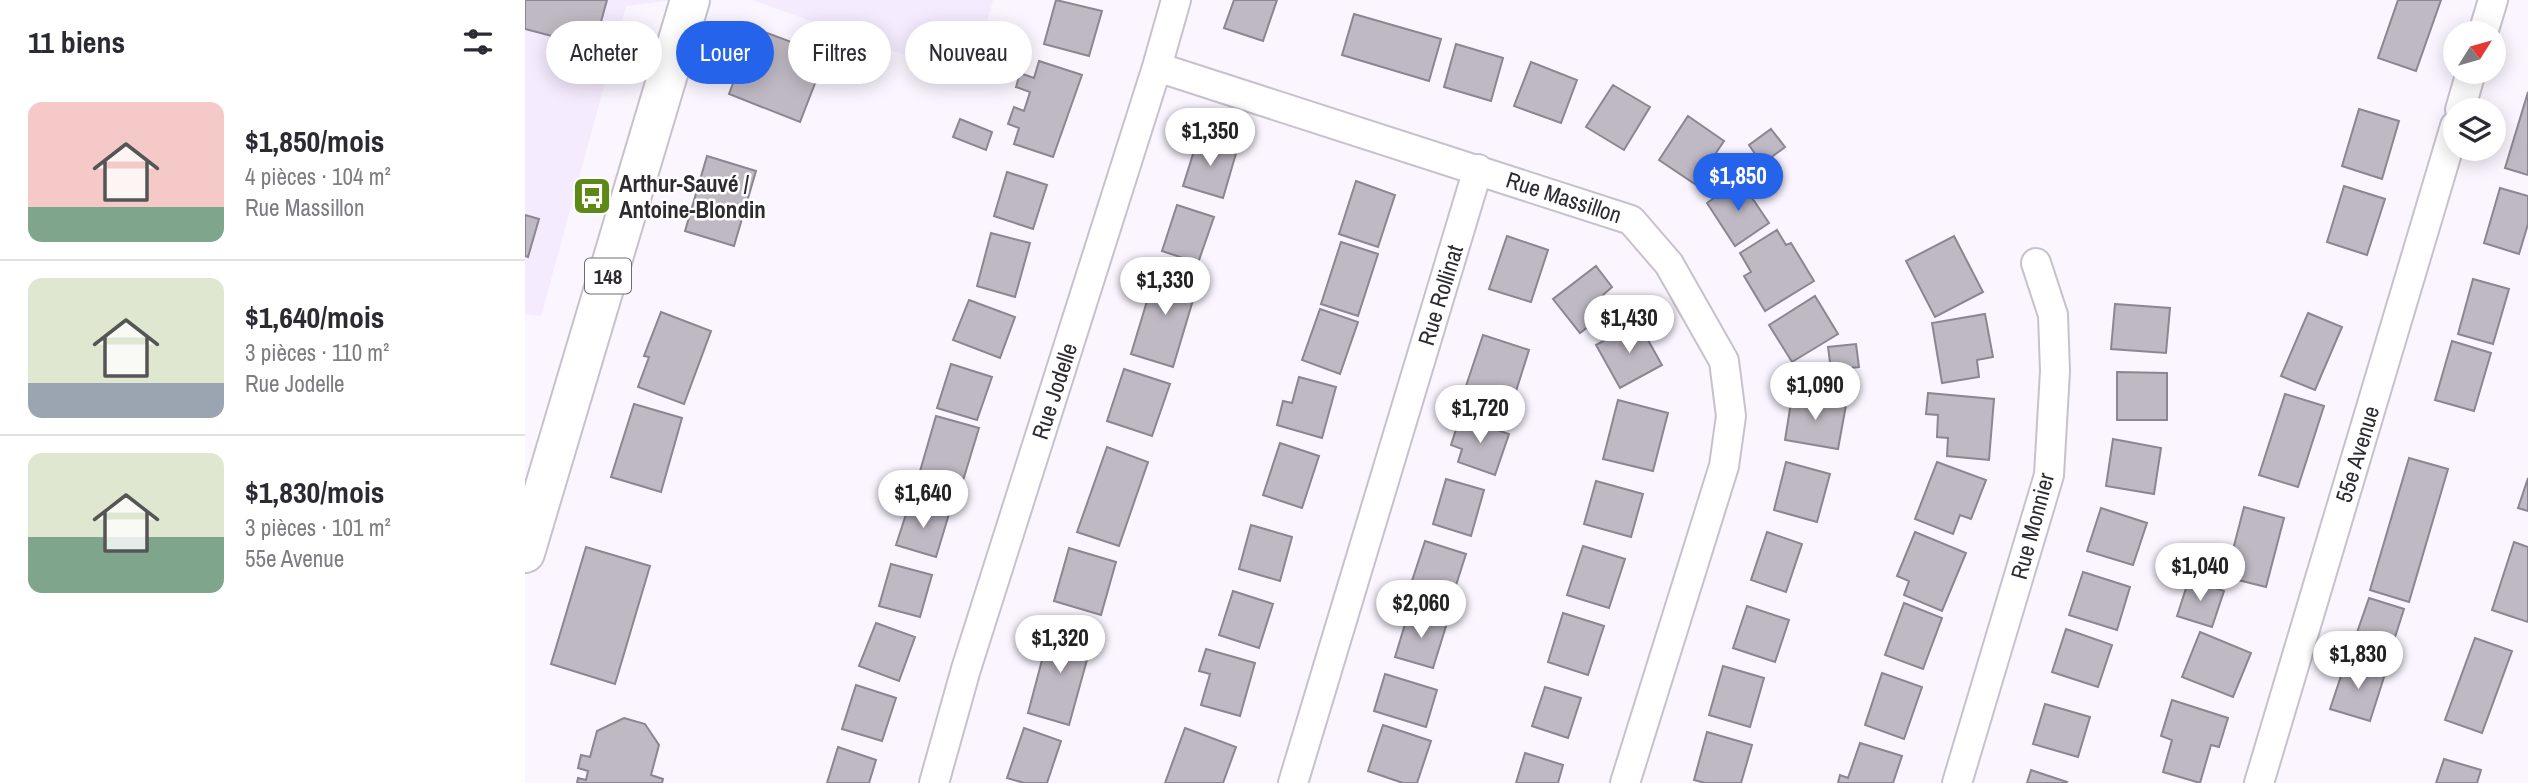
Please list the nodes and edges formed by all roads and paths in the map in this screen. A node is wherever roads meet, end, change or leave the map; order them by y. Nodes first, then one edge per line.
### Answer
1 (690, 0) edge
2 (1176, 0) edge
3 (2493, 0) edge
4 (2487, 21) edge
5 (1157, 67) junction
6 (2445, 161) edge
7 (1478, 169) junction
8 (2036, 263) dead end
9 (525, 553) edge
10 (934, 783) edge
11 (1293, 783) edge
12 (1625, 783) edge
13 (1957, 783) edge
14 (2259, 783) edge

1 - 9 main road, 148
2 - 5 street, Rue Jodelle
3 - 4 street
5 - 7 street, Rue Massillon
5 - 10 street, Rue Jodelle
6 - 14 street, 55e Avenue
7 - 11 street, Rue Rollinat
7 - 12 street, Rue Massillon
8 - 13 street, Rue Monnier

